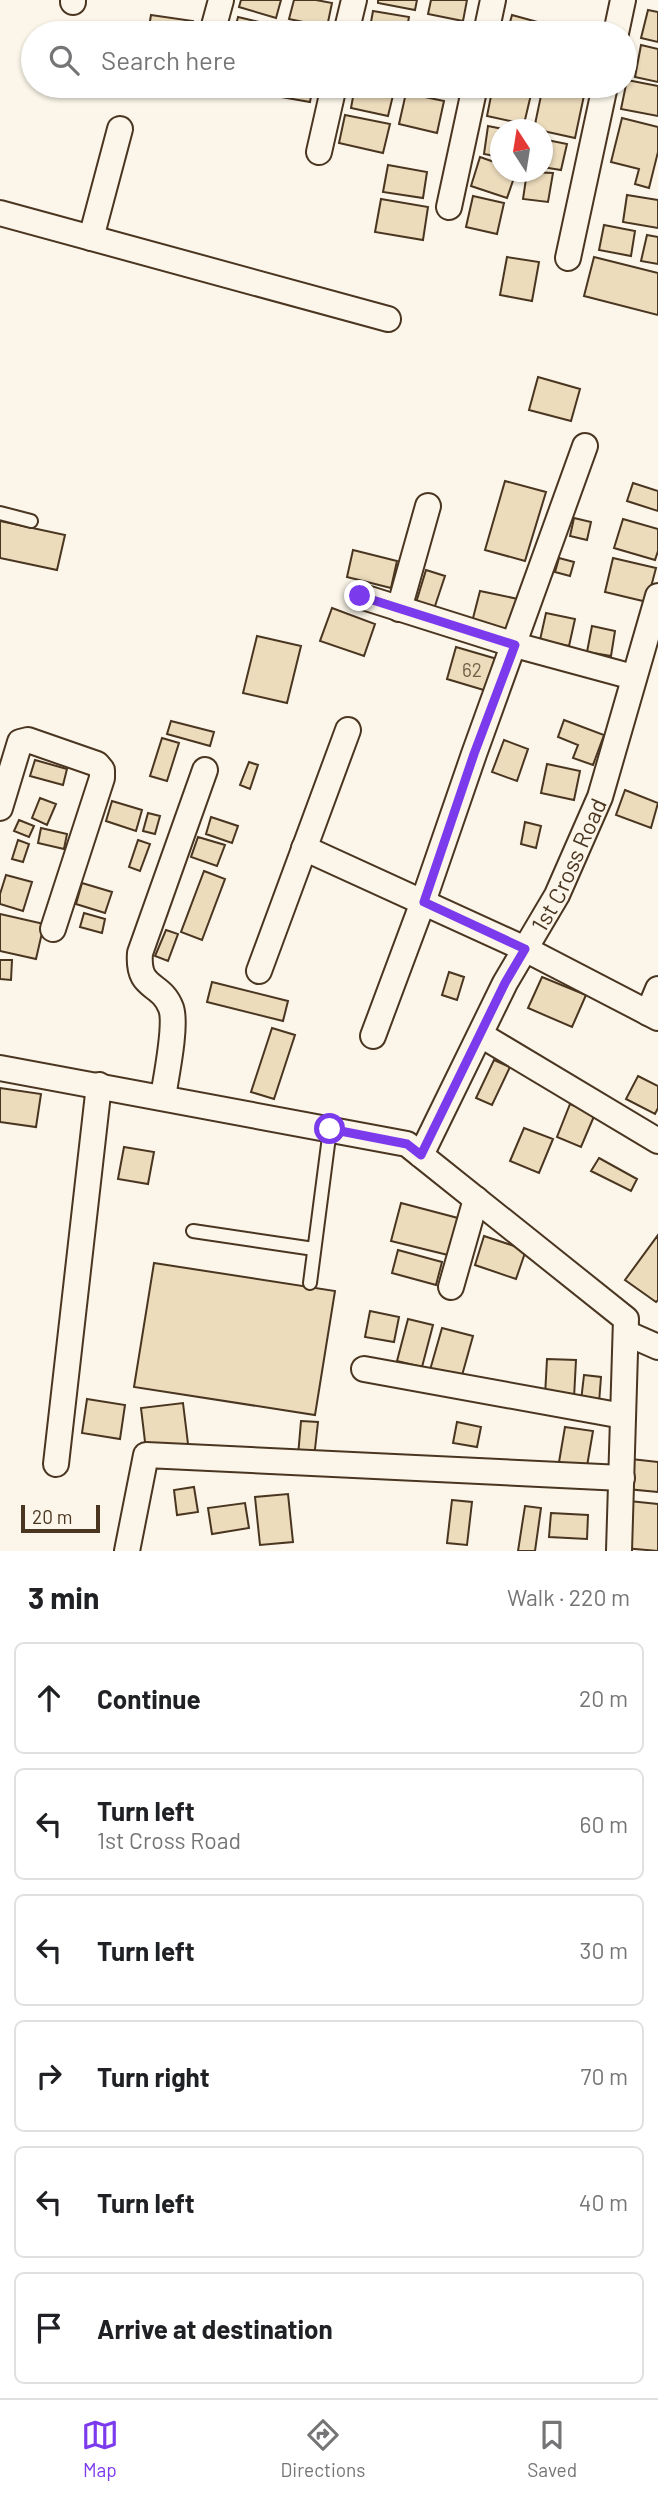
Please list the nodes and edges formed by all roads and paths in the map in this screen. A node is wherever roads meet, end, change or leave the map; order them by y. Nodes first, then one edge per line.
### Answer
1 (221, 0) edge
2 (354, 0) edge
3 (493, 0) edge
4 (623, 0) edge
5 (215, 21) edge
6 (349, 21) edge
7 (489, 21) edge
8 (619, 21) edge
9 (331, 98) edge
10 (472, 98) edge
11 (602, 98) edge
12 (120, 129) dead end
13 (319, 152) dead end
14 (449, 207) dead end
15 (0, 214) edge
16 (91, 239) junction
17 (568, 258) dead end
18 (388, 319) dead end
19 (585, 446) dead end
20 (429, 506) dead end
21 (0, 513) edge
22 (31, 521) dead end
23 (360, 596) dead end
24 (658, 596) edge
25 (399, 609) junction
26 (515, 645) junction
27 (633, 677) junction
28 (348, 730) dead end
29 (205, 771) dead end
30 (0, 808) edge
31 (304, 848) junction
32 (424, 902) junction
33 (53, 929) dead end
34 (525, 949) junction
35 (259, 971) dead end
36 (658, 989) edge
37 (653, 1016) edge
38 (481, 1035) junction
39 (373, 1036) dead end
40 (0, 1068) edge
41 (99, 1085) junction
42 (163, 1097) junction
43 (330, 1129) junction
44 (658, 1141) edge
45 (421, 1155) junction
46 (476, 1199) junction
47 (193, 1230) dead end
48 (314, 1249) junction
49 (310, 1283) dead end
50 (452, 1287) dead end
51 (626, 1333) junction
52 (658, 1347) edge
53 (364, 1368) dead end
54 (623, 1416) junction
55 (56, 1464) dead end
56 (622, 1478) junction
57 (127, 1551) edge
58 (619, 1551) edge

1 - 5 street
2 - 6 street
3 - 7 street
4 - 8 street
9 - 13 street
10 - 14 street
11 - 17 street
12 - 16 street
15 - 16 street
16 - 18 street
19 - 26 street
20 - 25 street
21 - 22 lane
23 - 25 street
24 - 27 street, 1st Cross Road
25 - 26 street
26 - 27 street
26 - 32 street
27 - 34 street, 1st Cross Road
28 - 31 street
29 - 42 street
30 - 33 street
31 - 32 street
31 - 35 street
32 - 34 street
32 - 39 street
34 - 37 street
34 - 38 street, 1st Cross Road
36 - 37 street
38 - 44 street
38 - 45 street, 1st Cross Road
40 - 41 street
41 - 42 street
41 - 55 street
42 - 43 street
43 - 45 street
43 - 48 lane
45 - 46 street
46 - 50 street
46 - 51 street
47 - 48 lane
48 - 49 lane
51 - 52 street
51 - 54 street
53 - 54 street
54 - 56 street
56 - 57 street
56 - 58 street

